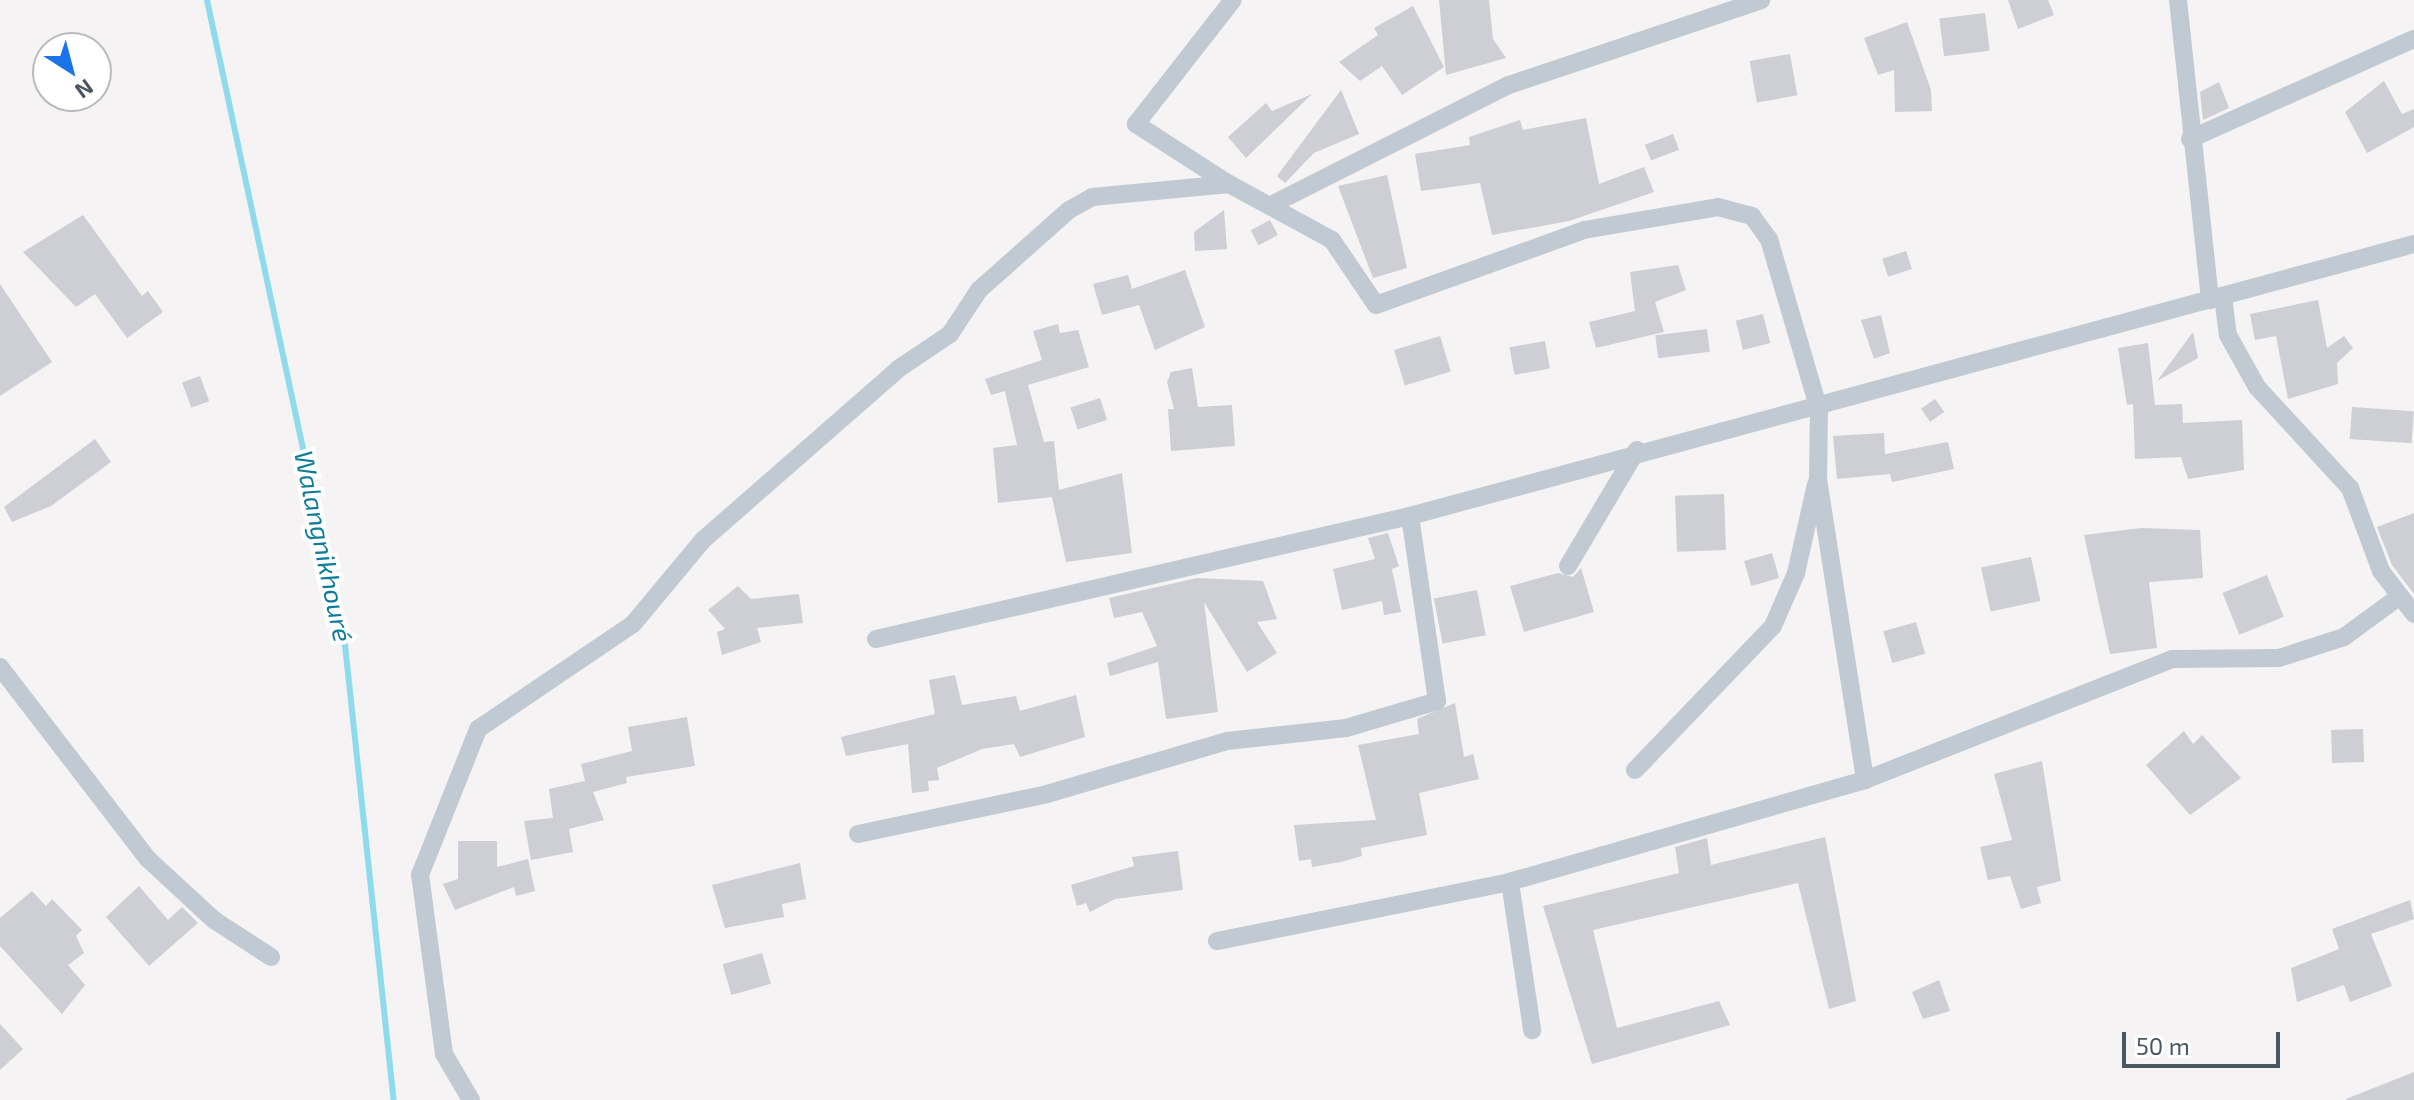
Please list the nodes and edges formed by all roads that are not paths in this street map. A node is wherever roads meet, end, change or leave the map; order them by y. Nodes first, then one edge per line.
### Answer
1 (1233, 0) edge
2 (1761, 0) edge
3 (2178, 0) edge
4 (2414, 39) edge
5 (2190, 139) junction
6 (1229, 184) junction
7 (1275, 203) junction
8 (2414, 244) edge
9 (2217, 298) junction
10 (1819, 410) junction
11 (1637, 450) junction
12 (1818, 479) junction
13 (1410, 516) junction
14 (1568, 566) dead end
15 (2400, 596) junction
16 (2414, 614) edge
17 (876, 639) dead end
18 (0, 667) edge
19 (1635, 770) dead end
20 (1865, 780) junction
21 (858, 834) dead end
22 (1510, 882) junction
23 (1217, 941) dead end
24 (271, 957) dead end
25 (1532, 1030) dead end
26 (471, 1100) edge

1 - 6 street
2 - 7 street
3 - 5 street
4 - 5 street
5 - 9 street
6 - 7 street
6 - 26 street
7 - 10 street
8 - 9 street
9 - 10 street
9 - 15 street
10 - 11 street
10 - 12 street
11 - 13 street
11 - 14 street
12 - 19 street
12 - 20 street
13 - 17 street
13 - 21 street
15 - 16 street
15 - 20 street
18 - 24 street
20 - 22 street
22 - 23 street
22 - 25 street

